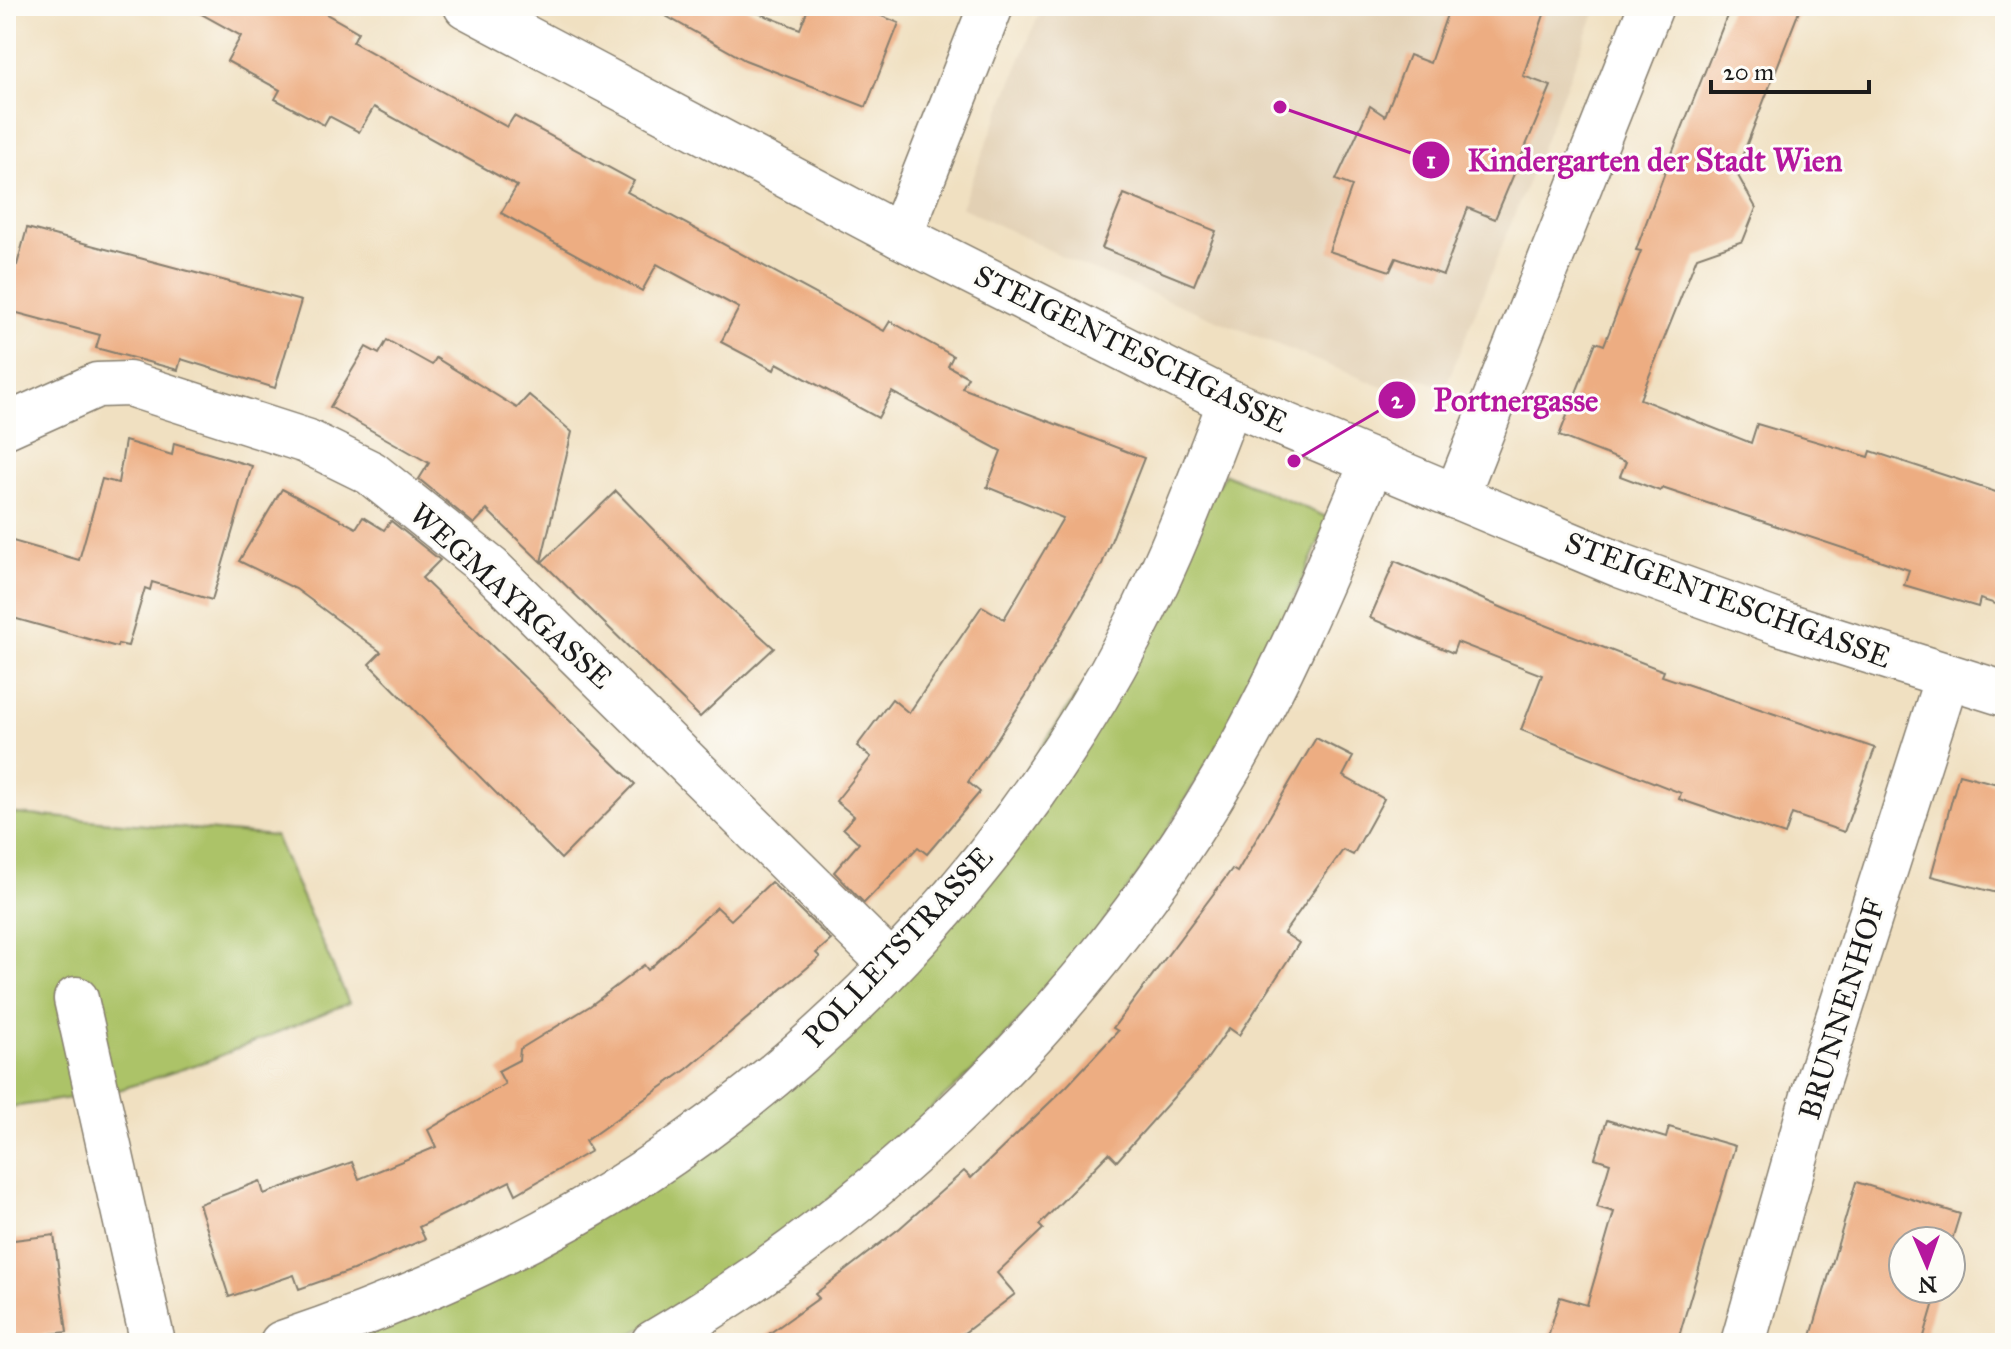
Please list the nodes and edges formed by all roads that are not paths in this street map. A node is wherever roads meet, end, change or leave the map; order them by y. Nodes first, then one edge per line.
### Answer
1 (466, 6) edge
2 (991, 6) edge
3 (1651, 6) edge
4 (900, 236) junction
5 (1230, 402) junction
6 (6, 426) edge
7 (1373, 461) junction
8 (1456, 497) junction
9 (1947, 677) junction
10 (2005, 694) edge
11 (891, 964) junction
12 (76, 999) dead end
13 (153, 1343) edge
14 (282, 1343) edge
15 (653, 1343) edge
16 (1743, 1343) edge

1 - 4 street, STEIGENTESCHGASSE
2 - 4 street
3 - 8 street
4 - 5 street, STEIGENTESCHGASSE
5 - 7 street, STEIGENTESCHGASSE
5 - 11 street, POLLETSTRASSE
6 - 11 street, WEGMAYRGASSE
7 - 8 street, STEIGENTESCHGASSE
7 - 15 street
8 - 9 street, STEIGENTESCHGASSE
9 - 10 street, STEIGENTESCHGASSE
9 - 16 street, BRUNNENHOF
11 - 14 street, POLLETSTRASSE
12 - 13 street

